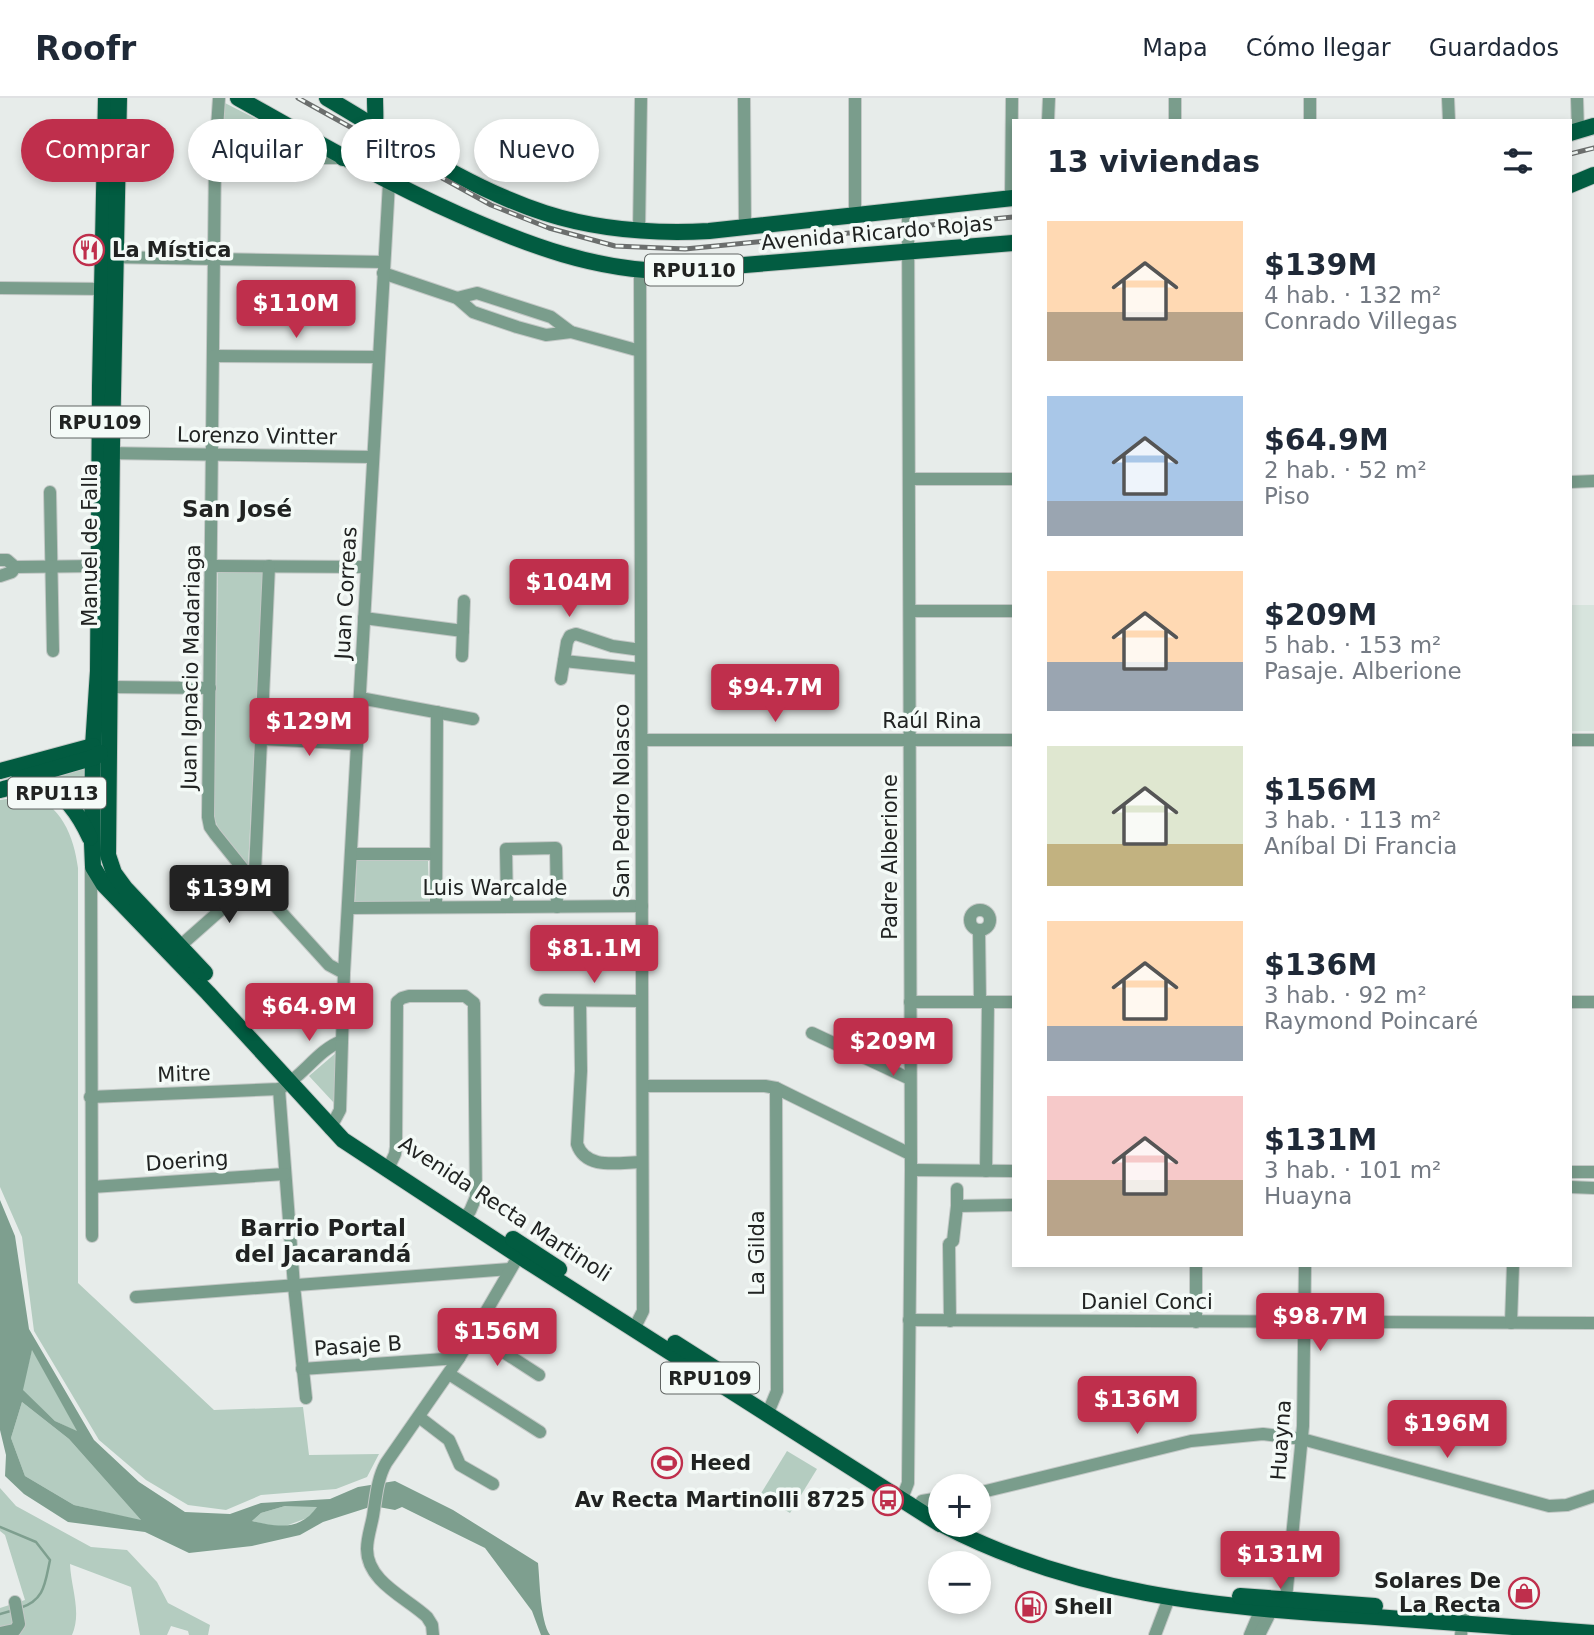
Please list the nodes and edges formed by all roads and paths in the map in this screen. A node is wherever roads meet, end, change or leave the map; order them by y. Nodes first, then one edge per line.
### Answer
1 (107, 98) edge
2 (119, 98) edge
3 (219, 98) edge
4 (238, 98) edge
5 (327, 98) edge
6 (375, 98) edge
7 (640, 98) edge
8 (744, 98) edge
9 (855, 98) edge
10 (1012, 98) edge
11 (1049, 98) edge
12 (1175, 98) edge
13 (1310, 98) edge
14 (1448, 98) edge
15 (1577, 98) edge
16 (218, 119) edge
17 (364, 119) edge
18 (376, 119) edge
19 (1048, 119) edge
20 (1175, 119) edge
21 (1310, 119) edge
22 (1448, 119) edge
23 (1581, 130) edge
24 (341, 157) edge
25 (460, 175) edge
26 (1594, 175) edge
27 (215, 182) edge
28 (389, 183) joint
29 (1594, 184) edge
30 (1572, 185) edge
31 (1572, 191) edge
32 (1012, 198) edge
33 (908, 210) junction
34 (855, 216) junction
35 (745, 227) junction
36 (639, 232) junction
37 (1012, 243) edge
38 (909, 251) junction
39 (110, 258) junction
40 (215, 259) junction
41 (383, 267) junction
42 (640, 271) junction
43 (0, 288) edge
44 (108, 289) junction
45 (457, 298) junction
46 (571, 332) junction
47 (640, 351) junction
48 (214, 356) junction
49 (378, 357) junction
50 (105, 453) junction
51 (213, 454) junction
52 (373, 457) junction
53 (909, 479) junction
54 (1012, 480) edge
55 (1594, 481) edge
56 (1572, 482) edge
57 (50, 492) dead end
58 (0, 559) edge
59 (98, 566) junction
60 (212, 566) junction
61 (269, 566) junction
62 (15, 567) junction
63 (366, 567) junction
64 (52, 568) junction
65 (0, 576) edge
66 (464, 601) dead end
67 (910, 611) junction
68 (1012, 611) edge
69 (364, 618) junction
70 (463, 631) junction
71 (641, 650) junction
72 (53, 651) dead end
73 (462, 656) dead end
74 (564, 661) junction
75 (641, 669) junction
76 (561, 680) dead end
77 (210, 688) junction
78 (110, 692) junction
79 (360, 698) junction
80 (437, 712) junction
81 (473, 719) dead end
82 (263, 739) junction
83 (642, 740) junction
84 (909, 740) junction
85 (1012, 740) edge
86 (1572, 740) edge
87 (1594, 740) edge
88 (357, 744) junction
89 (96, 752) junction
90 (0, 771) edge
91 (0, 784) edge
92 (0, 790) edge
93 (92, 847) junction
94 (351, 854) junction
95 (436, 854) junction
96 (111, 867) junction
97 (253, 880) junction
98 (104, 885) junction
99 (90, 898) junction
100 (642, 906) junction
101 (436, 907) junction
102 (506, 907) junction
103 (557, 907) junction
104 (348, 908) junction
105 (979, 930) dead end
106 (180, 946) junction
107 (344, 973) junction
108 (545, 1000) dead end
109 (580, 1001) junction
110 (642, 1001) junction
111 (910, 1002) junction
112 (984, 1002) junction
113 (1012, 1002) edge
114 (1572, 1002) edge
115 (1594, 1002) edge
116 (812, 1033) dead end
117 (342, 1041) junction
118 (910, 1079) junction
119 (289, 1083) junction
120 (643, 1086) junction
121 (776, 1088) junction
122 (90, 1097) junction
123 (333, 1124) junction
124 (910, 1154) junction
125 (642, 1162) junction
126 (389, 1166) junction
127 (911, 1170) junction
128 (986, 1171) junction
129 (1012, 1171) edge
130 (1572, 1172) edge
131 (1594, 1172) edge
132 (285, 1174) junction
133 (92, 1187) junction
134 (1572, 1187) edge
135 (1594, 1188) edge
136 (957, 1189) dead end
137 (1012, 1205) edge
138 (957, 1206) junction
139 (466, 1215) junction
140 (92, 1236) dead end
141 (518, 1257) junction
142 (1196, 1267) edge
143 (1305, 1267) edge
144 (1513, 1267) edge
145 (294, 1286) junction
146 (136, 1297) dead end
147 (909, 1320) junction
148 (950, 1321) junction
149 (1196, 1322) junction
150 (1304, 1322) junction
151 (1594, 1322) edge
152 (1511, 1323) junction
153 (636, 1325) junction
154 (474, 1333) junction
155 (459, 1358) junction
156 (302, 1369) junction
157 (449, 1374) junction
158 (539, 1376) dead end
159 (306, 1398) dead end
160 (769, 1410) junction
161 (419, 1417) junction
162 (540, 1433) dead end
163 (1301, 1438) junction
164 (493, 1484) dead end
165 (991, 1490) edge
166 (1594, 1496) edge
167 (904, 1497) junction
168 (928, 1503) edge
169 (919, 1506) junction
170 (928, 1509) edge
171 (928, 1514) edge
172 (991, 1536) edge
173 (967, 1537) edge
174 (1169, 1598) junction
175 (1270, 1604) junction
176 (16, 1607) dead end
177 (1462, 1624) edge
178 (1588, 1631) edge
179 (0, 1633) edge
180 (433, 1635) edge
181 (1154, 1635) edge
182 (1250, 1635) edge
183 (1259, 1635) edge

1 - 39 main road, Manuel de Falla / RPU109
2 - 39 main road, Manuel de Falla / RPU109
3 - 16 street, Juan Ignacio Madariaga
4 - 24 main road, Avenida Ricardo Rojas
5 - 17 main road, Avenida Ricardo Rojas
6 - 18 main road
7 - 36 street
8 - 35 street
9 - 34 street
10 - 32 street
11 - 19 street
12 - 20 street
13 - 21 street
14 - 22 street
15 - 23 street
25 - 36 main road, Avenida Ricardo Rojas / RPU110
26 - 30 main road
27 - 40 street, Juan Ignacio Madariaga
28 - 41 street, Juan Correas
28 - 42 main road, Avenida Ricardo Rojas / RPU110
29 - 31 main road
32 - 33 main road, Avenida Ricardo Rojas / RPU110
33 - 34 main road, Avenida Ricardo Rojas / RPU110
33 - 38 street, Padre Alberione
34 - 35 main road, Avenida Ricardo Rojas / RPU110
35 - 36 main road, Avenida Ricardo Rojas / RPU110
37 - 38 main road, Avenida Ricardo Rojas / RPU110
38 - 42 main road, Avenida Ricardo Rojas / RPU110
38 - 53 street, Padre Alberione
39 - 40 street
39 - 44 main road, Manuel de Falla / RPU109
40 - 41 street
40 - 48 street, Juan Ignacio Madariaga
41 - 45 street
41 - 49 street, Juan Correas
42 - 47 street, San Pedro Nolasco
43 - 44 street
44 - 50 main road, Manuel de Falla / RPU109
45 - 46 street
45 - 46 street
46 - 47 street
47 - 71 street, San Pedro Nolasco
48 - 49 street
48 - 51 street, Juan Ignacio Madariaga
49 - 52 street, Juan Correas
50 - 51 street, Lorenzo Vintter
50 - 59 main road, Manuel de Falla / RPU109
50 - 78 main road, Manuel de Falla / RPU109
51 - 52 street, Lorenzo Vintter
51 - 60 street, Juan Ignacio Madariaga
52 - 63 street, Juan Correas
53 - 54 street
53 - 67 street, Padre Alberione
55 - 56 street
57 - 64 street
58 - 62 street
59 - 64 street
59 - 89 main road, Manuel de Falla / RPU109
60 - 61 street
60 - 77 street, Juan Ignacio Madariaga
61 - 63 street
61 - 82 street
62 - 64 street
62 - 65 street
63 - 69 street, Juan Correas
64 - 72 street
66 - 70 street
67 - 68 street
67 - 84 street, Padre Alberione
69 - 70 street
69 - 79 street, Juan Correas
70 - 73 street
71 - 74 street
71 - 75 street, San Pedro Nolasco
74 - 75 street
74 - 76 street
75 - 83 street, San Pedro Nolasco
77 - 78 street
77 - 97 street, Juan Ignacio Madariaga
78 - 89 main road, RPU113
78 - 96 main road, Manuel de Falla / RPU109
79 - 80 street
79 - 88 street, Juan Correas
80 - 81 street
80 - 95 street
82 - 88 street
82 - 97 street
83 - 84 street, Raúl Rina
83 - 100 street, San Pedro Nolasco
84 - 85 street, Raúl Rina
84 - 111 street, Padre Alberione
86 - 87 street
88 - 94 street, Juan Correas
89 - 90 main road, RPU113
89 - 91 main road, RPU113
89 - 93 main road, Manuel de Falla / RPU109
89 - 96 main road
92 - 93 main road, RPU113
93 - 98 main road, Manuel de Falla / RPU109
93 - 99 street, Manuel de Falla
94 - 95 street
94 - 104 street, Juan Correas
95 - 101 street
96 - 106 main road, Avenida Recta Martinoli / RPU109
97 - 106 street
97 - 107 street, Juan Ignacio Madariaga
98 - 99 street
98 - 119 main road, Avenida Recta Martinoli / RPU109
99 - 122 street, Manuel de Falla
100 - 103 street, Luis Warcalde
100 - 110 street, San Pedro Nolasco
101 - 102 street, Luis Warcalde
101 - 104 street, Luis Warcalde
102 - 103 street, Luis Warcalde
102 - 103 street
104 - 107 street, Juan Correas
105 - 112 street
106 - 119 main road, Avenida Recta Martinoli / RPU109
107 - 117 street, Juan Correas
108 - 109 street
109 - 110 street
109 - 125 street
110 - 120 street, San Pedro Nolasco
111 - 112 street
111 - 118 street, Padre Alberione
112 - 113 street
112 - 128 street
114 - 115 street
116 - 118 street
117 - 119 street
117 - 123 street, Juan Correas
118 - 124 street, Padre Alberione
119 - 122 street, Mitre
119 - 123 main road, Avenida Recta Martinoli / RPU109
119 - 132 street
120 - 121 street
120 - 125 street, San Pedro Nolasco
121 - 124 street
121 - 160 street, La Gilda
122 - 133 street, Manuel de Falla
123 - 126 main road, Avenida Recta Martinoli / RPU109
124 - 127 street, Padre Alberione
125 - 153 street, San Pedro Nolasco
126 - 139 main road, Avenida Recta Martinoli / RPU109
126 - 139 street
127 - 128 street
127 - 147 street, Padre Alberione
128 - 129 street
130 - 131 street
132 - 133 street, Doering
132 - 145 street
133 - 140 street, Manuel de Falla
134 - 135 street
136 - 138 street
137 - 138 street
138 - 148 street
139 - 141 main road, Avenida Recta Martinoli / RPU109
141 - 145 street
141 - 153 main road, Avenida Recta Martinoli / RPU109
141 - 154 street
142 - 149 street
143 - 150 street, Huayna
144 - 152 street
145 - 146 street
145 - 156 street
147 - 148 street, Daniel Conci
147 - 167 street, Padre Alberione
148 - 149 street, Daniel Conci
149 - 150 street, Daniel Conci
150 - 152 street, Daniel Conci
150 - 163 street, Huayna
151 - 152 street, Daniel Conci
153 - 160 main road, Avenida Recta Martinoli / RPU109
154 - 155 street
154 - 158 street
155 - 156 street, Pasaje B
155 - 157 street
156 - 159 street
157 - 161 street
157 - 162 street
160 - 167 main road, Avenida Recta Martinoli / RPU109
161 - 164 street
161 - 180 street
163 - 165 street
163 - 166 street
163 - 175 street, Huayna
167 - 169 main road, Avenida Recta Martinoli / RPU109
168 - 169 street
169 - 170 main road, Avenida Recta Martinoli / RPU109
169 - 171 main road, Avenida Recta Martinoli / RPU109
172 - 175 main road, Avenida Recta Martinoli / RPU109
173 - 174 main road, Avenida Recta Martinoli / RPU109
174 - 175 main road, Avenida Recta Martinoli / RPU109
174 - 181 street
175 - 177 main road, Avenida Recta Martinoli / RPU109
175 - 177 main road, Avenida Recta Martinoli / RPU109
175 - 182 street
175 - 183 street
176 - 179 street
177 - 178 main road, Avenida Recta Martinoli / RPU109

